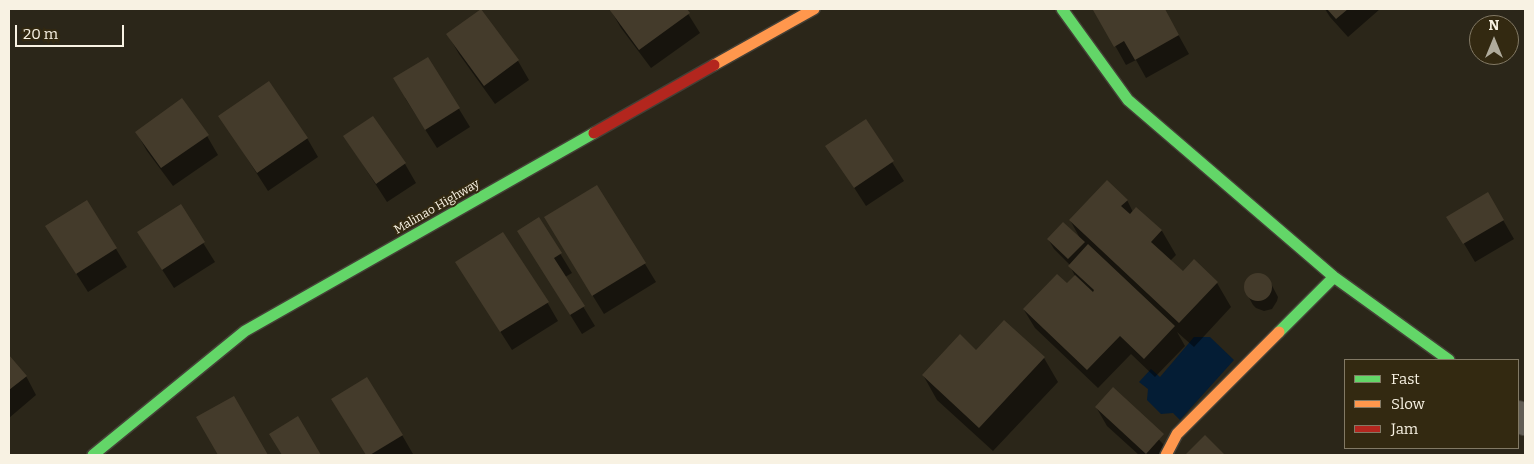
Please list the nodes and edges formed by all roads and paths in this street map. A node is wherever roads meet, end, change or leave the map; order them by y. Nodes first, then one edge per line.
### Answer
1 (814, 9) edge
2 (1062, 9) edge
3 (1334, 278) junction
4 (1448, 359) edge
5 (93, 455) edge
6 (1166, 455) edge

1 - 5 main road, Malinao Highway
2 - 3 main road
3 - 4 main road
3 - 6 main road

